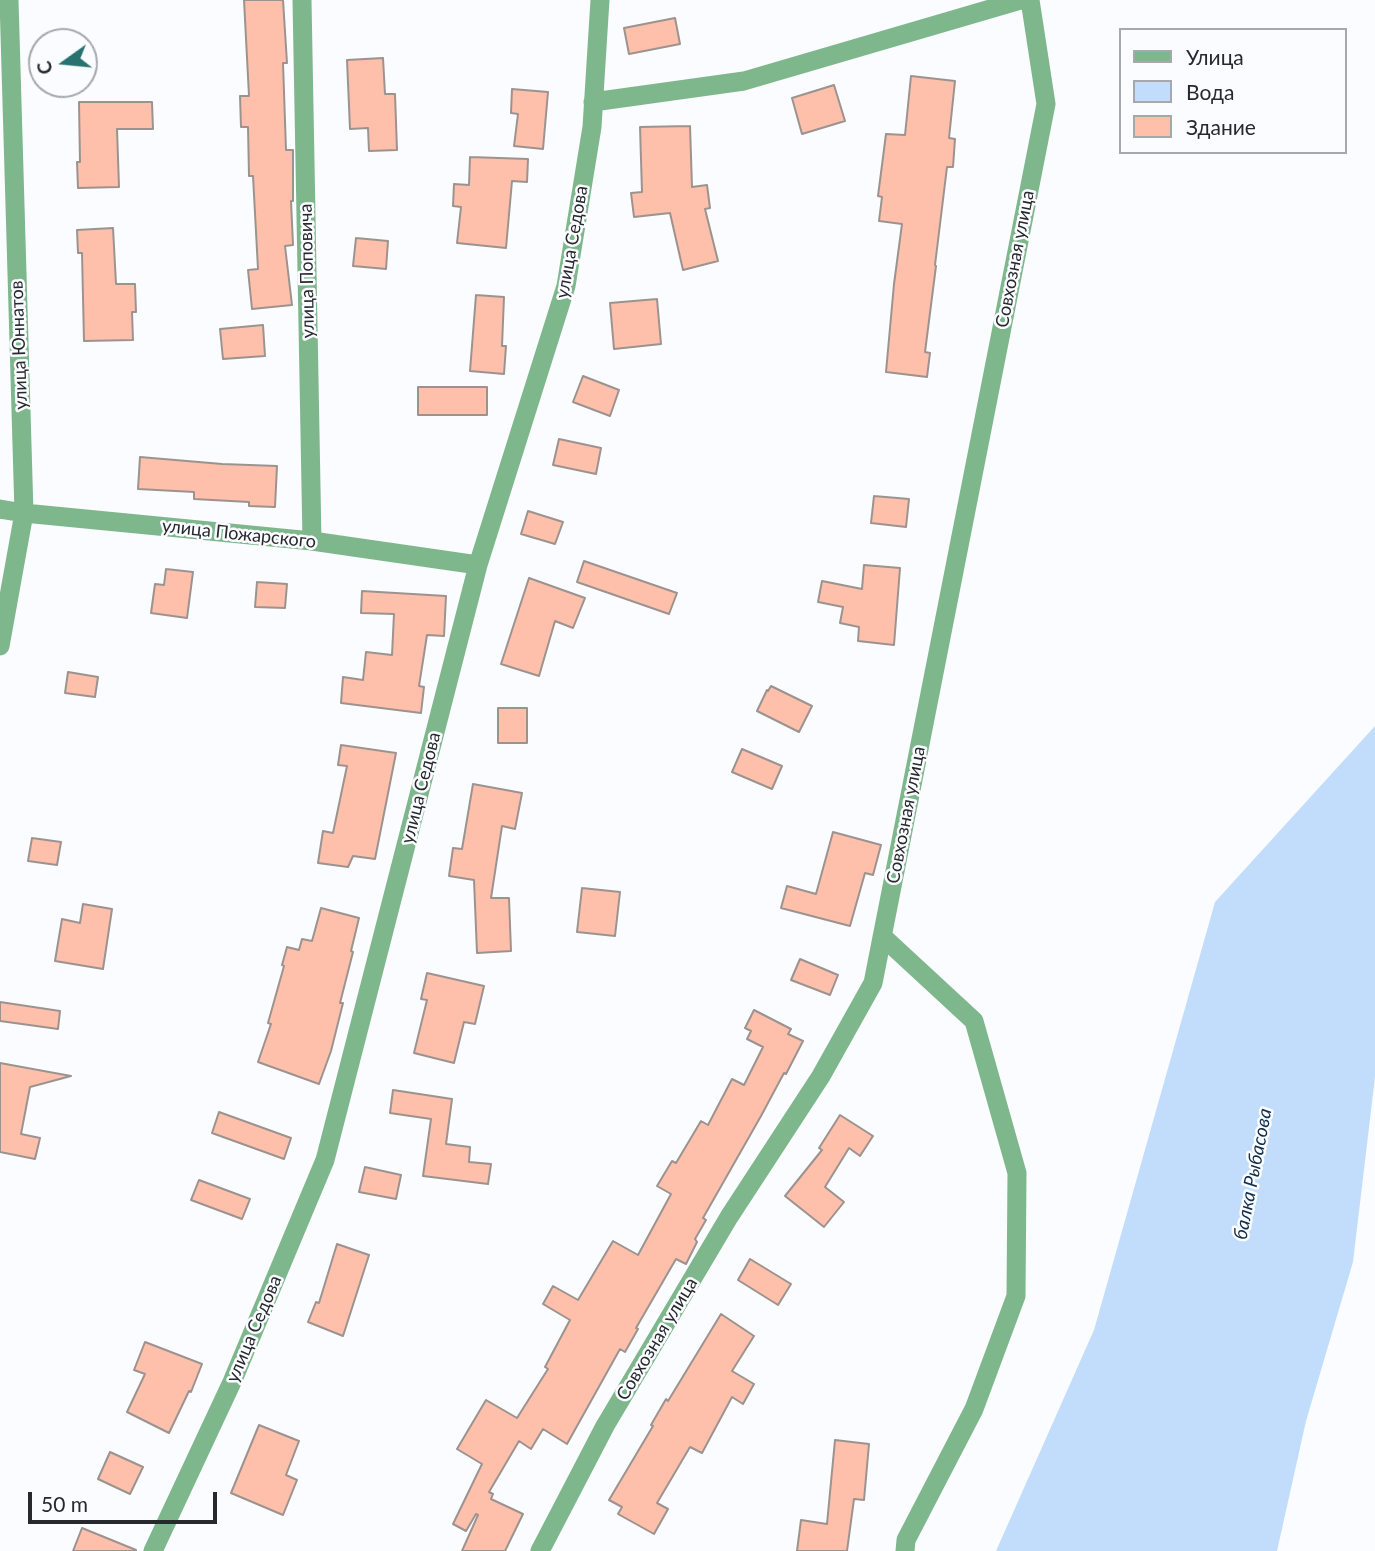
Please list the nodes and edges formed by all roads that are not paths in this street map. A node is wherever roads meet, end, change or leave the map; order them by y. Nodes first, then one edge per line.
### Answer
1 (9, 0) edge
2 (302, 0) edge
3 (600, 0) edge
4 (1021, 0) edge
5 (1030, 0) edge
6 (593, 102) junction
7 (0, 509) edge
8 (24, 513) junction
9 (312, 541) junction
10 (478, 565) junction
11 (0, 646) edge
12 (882, 936) junction
13 (153, 1551) edge
14 (540, 1551) edge
15 (905, 1551) edge

1 - 8 street, улица Юннатов
2 - 9 street, улица Поповича
3 - 6 street, улица Седова
4 - 6 street
5 - 12 street, Совхозная улица
6 - 10 street, улица Седова
7 - 8 street, улица Пожарского
8 - 9 street, улица Пожарского
8 - 11 street, улица Юннатов
9 - 10 street, улица Пожарского
10 - 13 street, улица Седова
12 - 14 street, Совхозная улица
12 - 15 street

